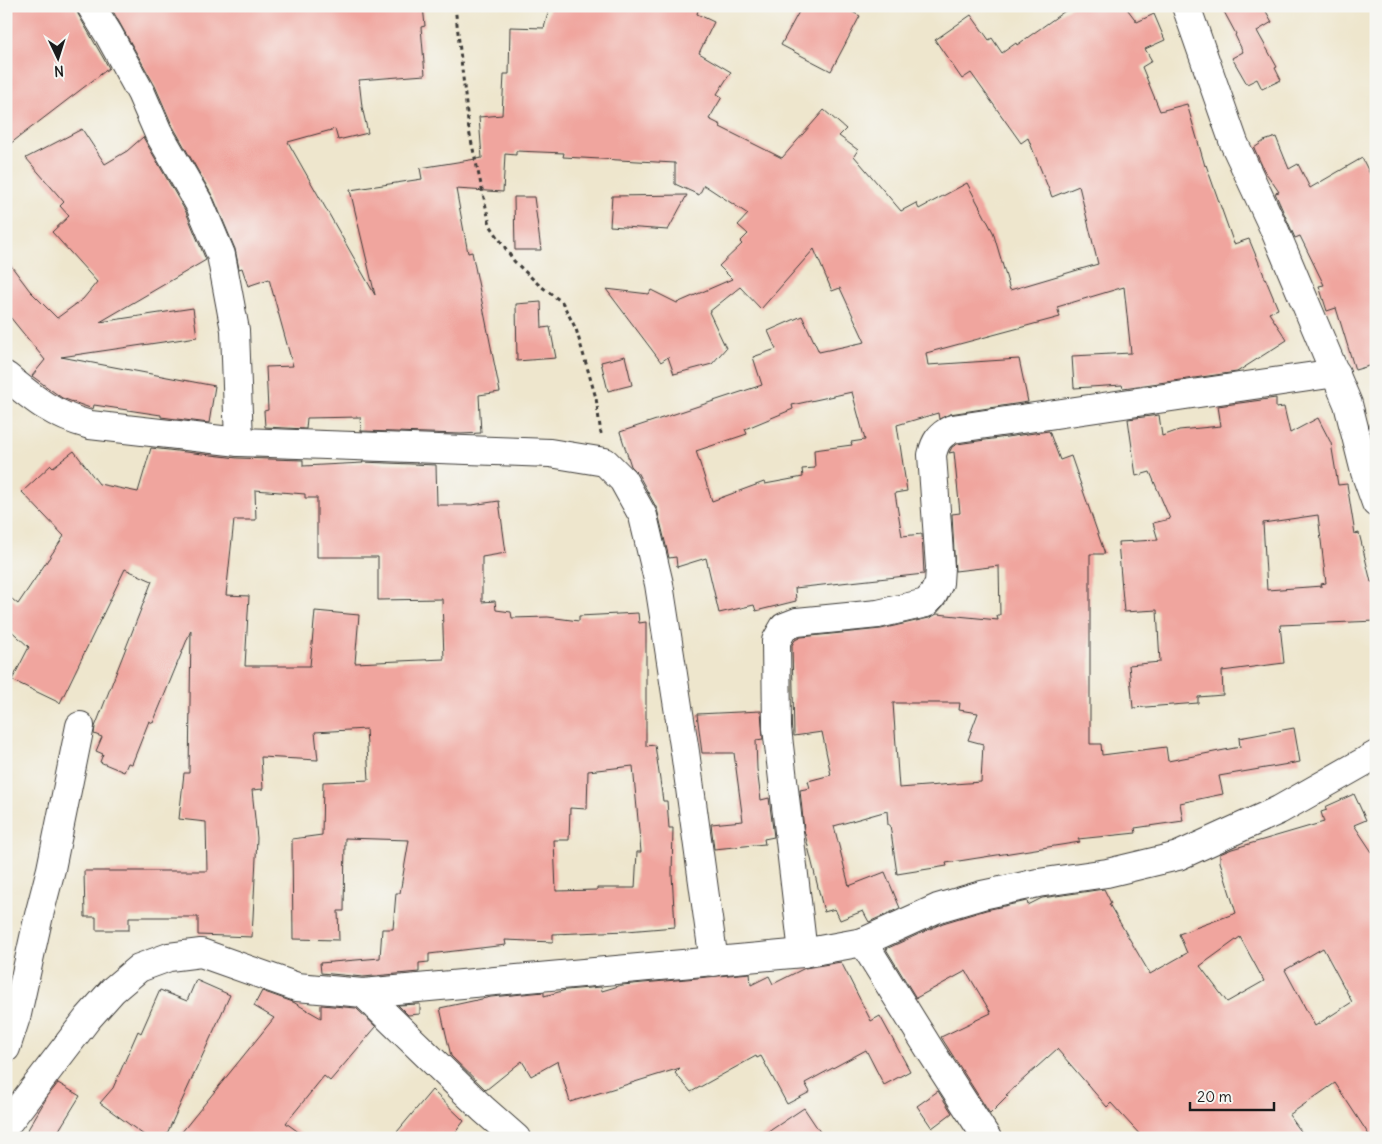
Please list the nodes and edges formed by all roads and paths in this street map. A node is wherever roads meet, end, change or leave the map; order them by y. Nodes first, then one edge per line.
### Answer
1 (91, 6) edge
2 (455, 6) edge
3 (1186, 6) edge
4 (1336, 373) junction
5 (6, 376) edge
6 (239, 442) junction
7 (605, 462) junction
8 (1376, 503) edge
9 (80, 726) dead end
10 (1376, 755) edge
11 (863, 942) junction
12 (803, 953) junction
13 (714, 962) junction
14 (363, 992) junction
15 (6, 1048) edge
16 (6, 1125) edge
17 (516, 1138) edge
18 (987, 1138) edge

1 - 6 street
2 - 7 path
3 - 4 street
4 - 8 street
4 - 12 street
5 - 6 street
6 - 7 street
7 - 13 street
9 - 15 street
10 - 11 street
11 - 12 street
11 - 18 street
12 - 13 street
13 - 14 street
14 - 16 street
14 - 17 street

